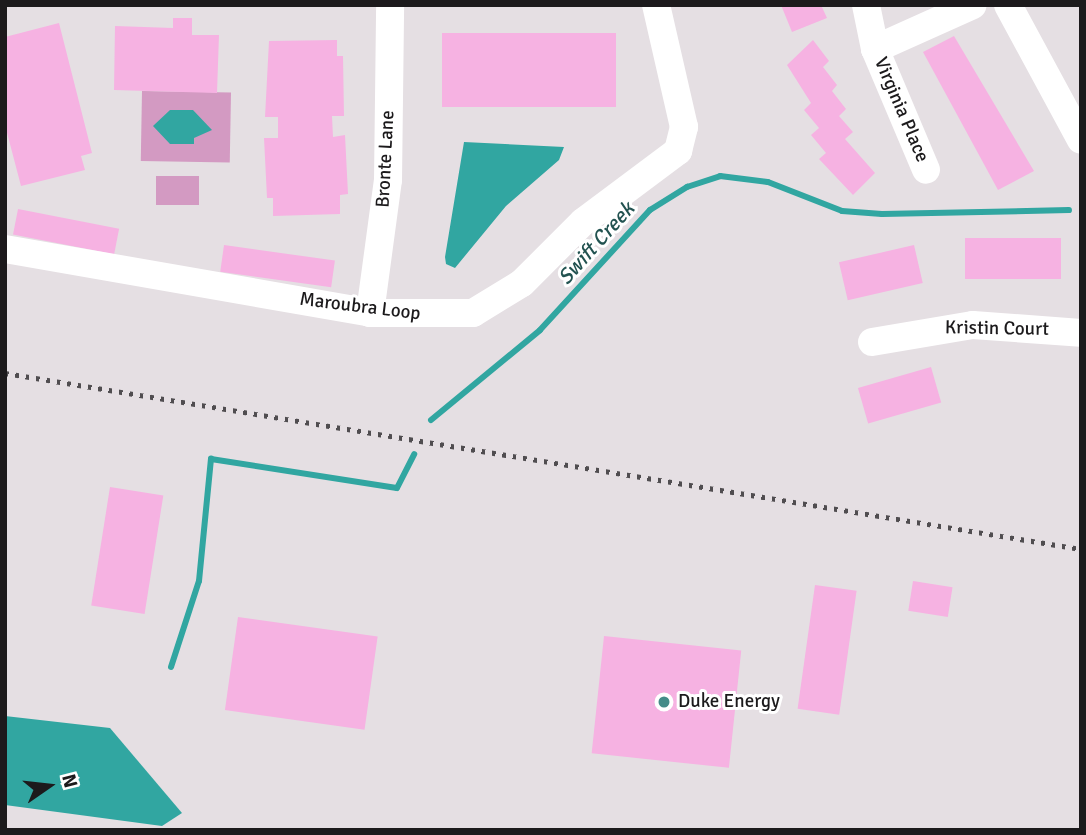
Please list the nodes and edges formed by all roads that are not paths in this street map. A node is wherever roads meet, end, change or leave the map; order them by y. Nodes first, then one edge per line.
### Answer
1 (390, 5) edge
2 (656, 5) edge
3 (866, 5) edge
4 (973, 5) edge
5 (1008, 5) edge
6 (875, 49) junction
7 (1070, 88) edge
8 (1081, 140) edge
9 (926, 170) dead end
10 (5, 249) edge
11 (370, 313) junction
12 (1081, 333) edge
13 (872, 342) dead end

1 - 11 street, Bronte Lane
2 - 11 street, Maroubra Loop
3 - 6 street, Virginia Place
4 - 6 street, Virginia Place
5 - 7 street
6 - 9 street, Virginia Place
7 - 8 street
10 - 11 street, Maroubra Loop
12 - 13 street, Kristin Court

